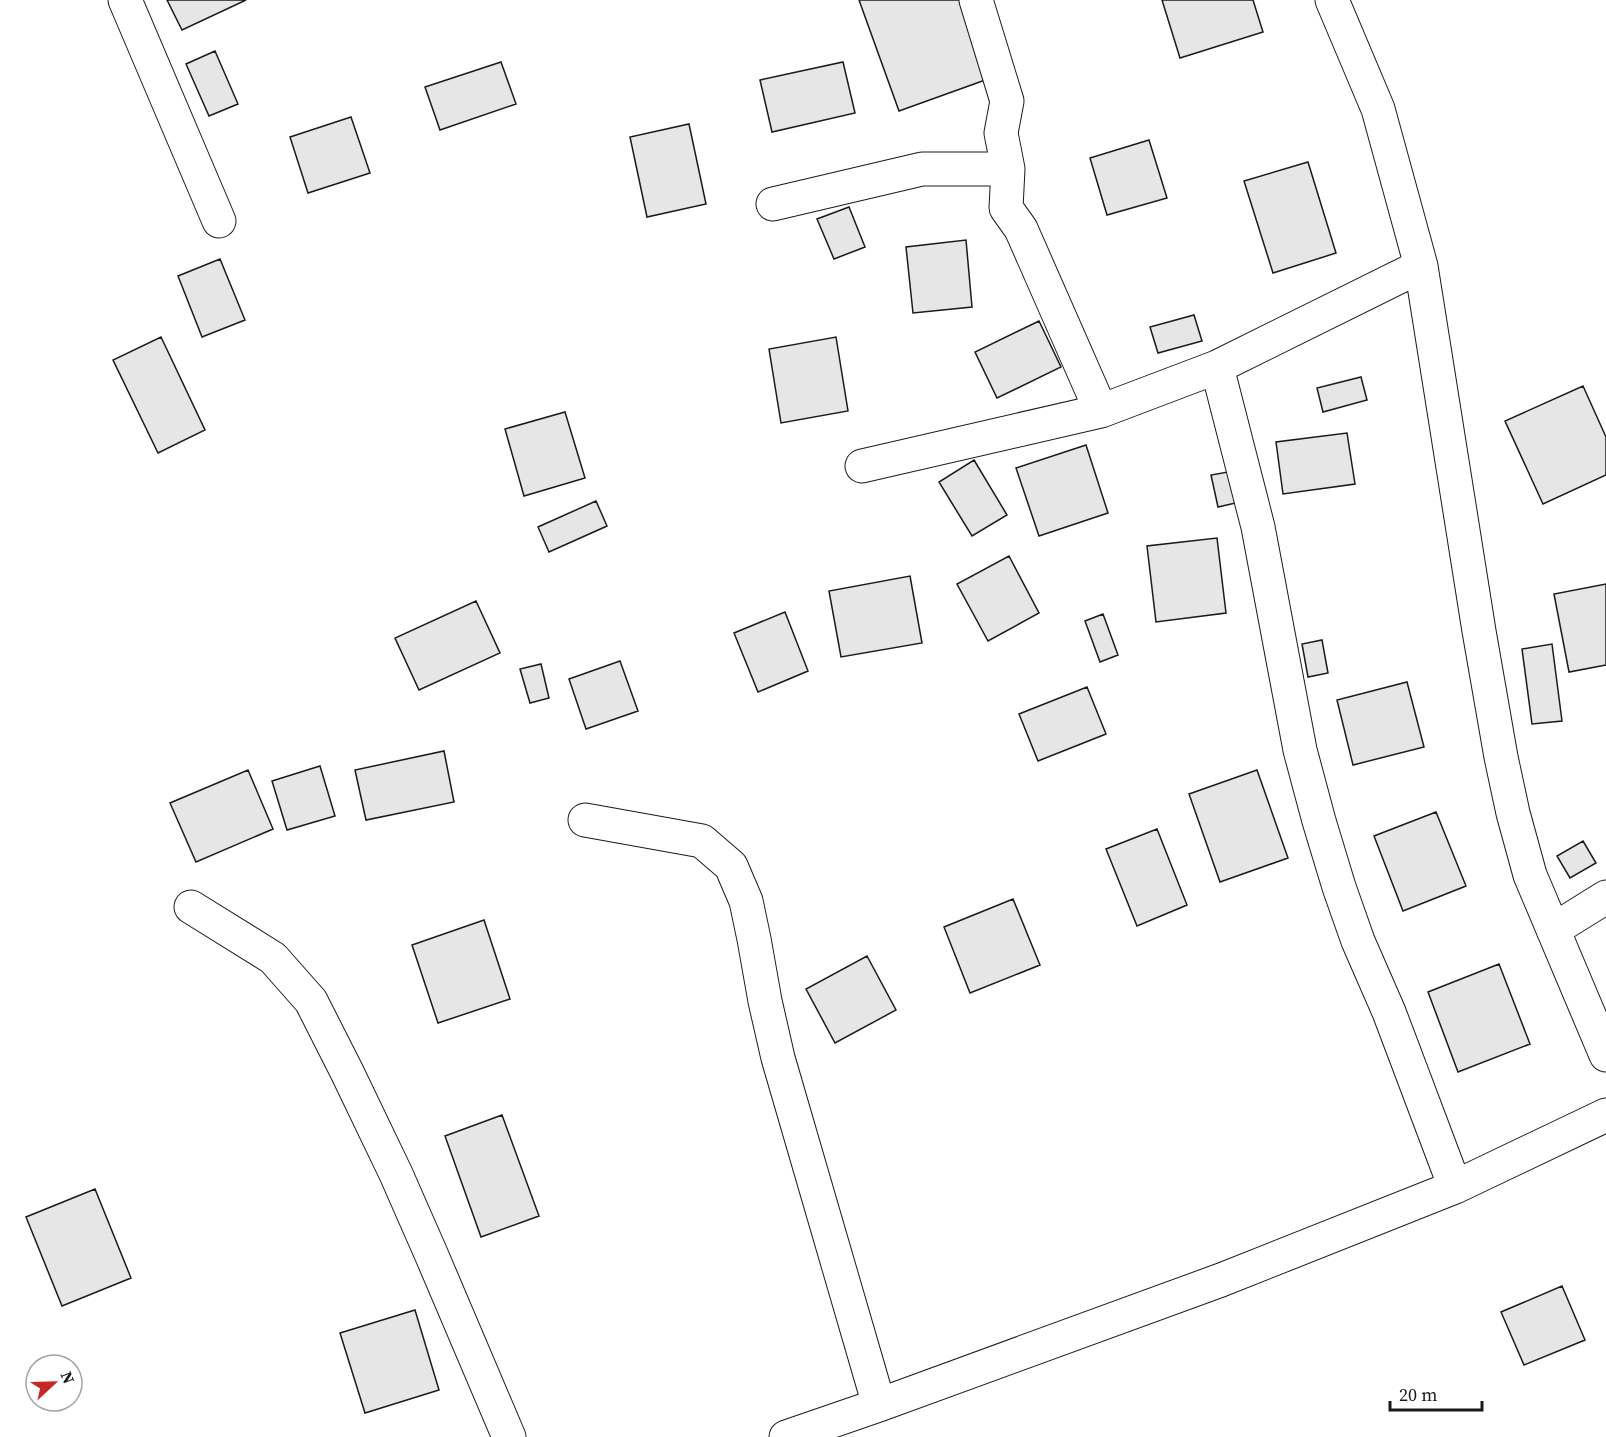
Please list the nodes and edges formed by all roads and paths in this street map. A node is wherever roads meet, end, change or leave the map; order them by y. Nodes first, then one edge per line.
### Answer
1 (125, 0) edge
2 (976, 0) edge
3 (1332, 0) edge
4 (1008, 170) junction
5 (773, 204) dead end
6 (219, 221) dead end
7 (1421, 266) junction
8 (1217, 367) junction
9 (1101, 411) junction
10 (862, 466) dead end
11 (585, 820) dead end
12 (1606, 897) edge
13 (191, 907) dead end
14 (1553, 930) junction
15 (1606, 1055) edge
16 (1606, 1115) edge
17 (1455, 1187) junction
18 (879, 1405) junction
19 (508, 1437) edge
20 (786, 1437) edge

1 - 6 street
2 - 4 street
3 - 7 street
4 - 5 street
4 - 9 street
7 - 8 street
7 - 14 street
8 - 9 street
8 - 17 street
9 - 10 street
11 - 18 street
12 - 14 street
13 - 19 street
14 - 15 street
16 - 17 street
17 - 18 street
18 - 20 street

